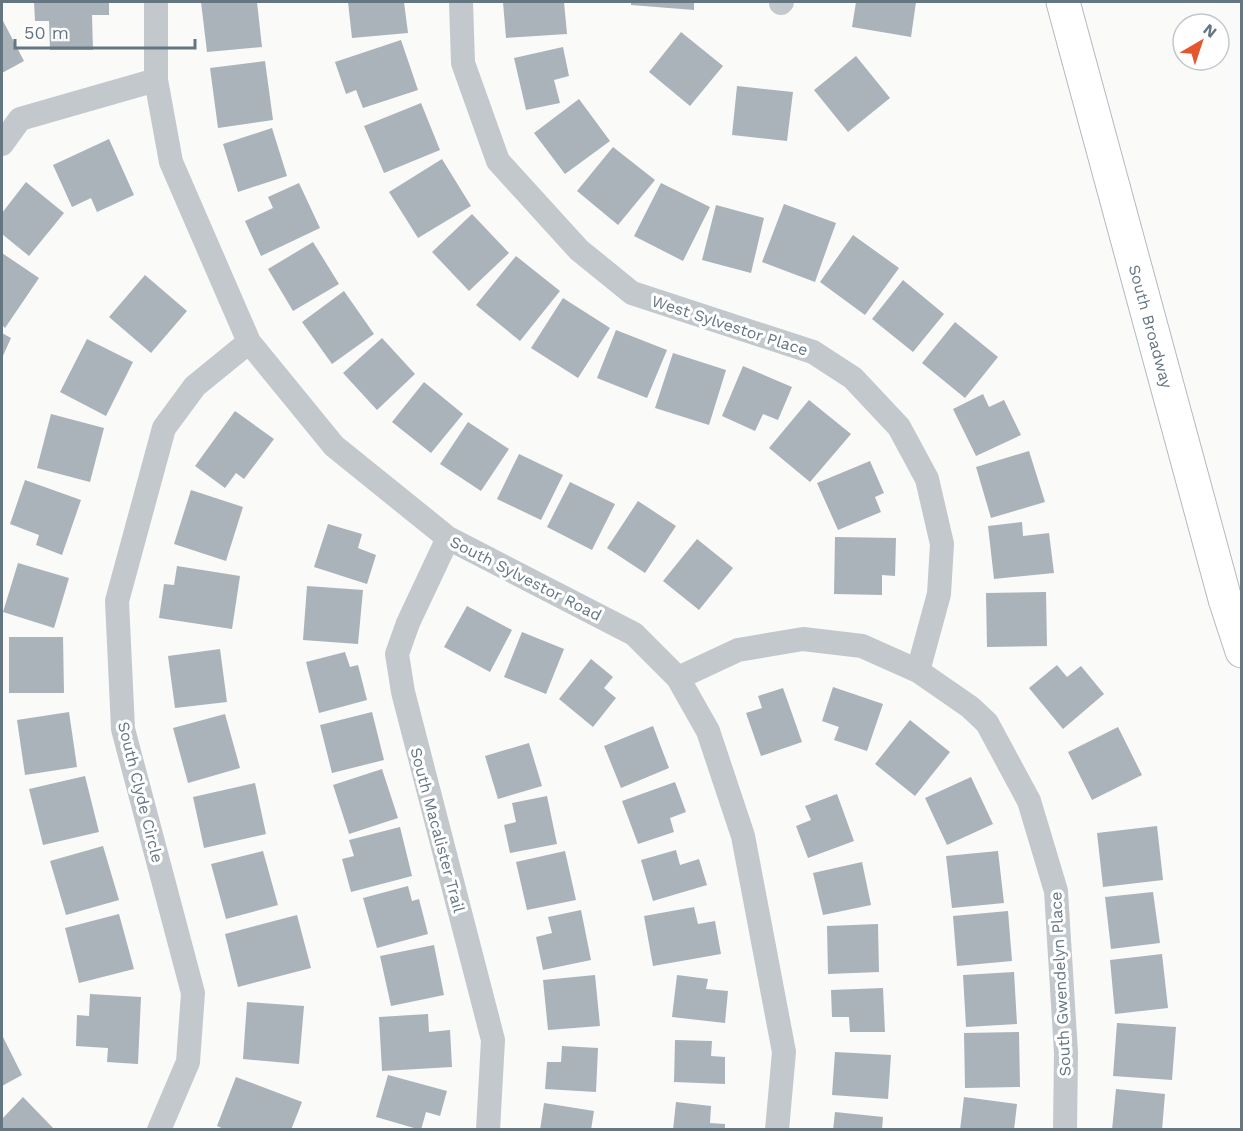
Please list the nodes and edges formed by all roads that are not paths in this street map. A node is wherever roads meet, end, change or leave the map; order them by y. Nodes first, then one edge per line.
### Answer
1 (156, 2) edge
2 (461, 2) edge
3 (1063, 2) edge
4 (156, 80) junction
5 (2, 144) edge
6 (249, 342) junction
7 (447, 538) junction
8 (1242, 651) edge
9 (918, 670) junction
10 (678, 678) junction
11 (159, 1130) edge
12 (488, 1130) edge
13 (777, 1130) edge
14 (1065, 1130) edge

1 - 4 street, South Sylvestor Road
2 - 9 street, West Sylvestor Place
3 - 8 main road, South Broadway
4 - 5 street
4 - 6 street, South Sylvestor Road
6 - 7 street, South Sylvestor Road
6 - 11 street, South Clyde Circle
7 - 10 street, South Sylvestor Road
7 - 12 street, South Macalister Trail
9 - 10 street
9 - 14 street, South Gwendelyn Place
10 - 13 street, South Sylvestor Road

